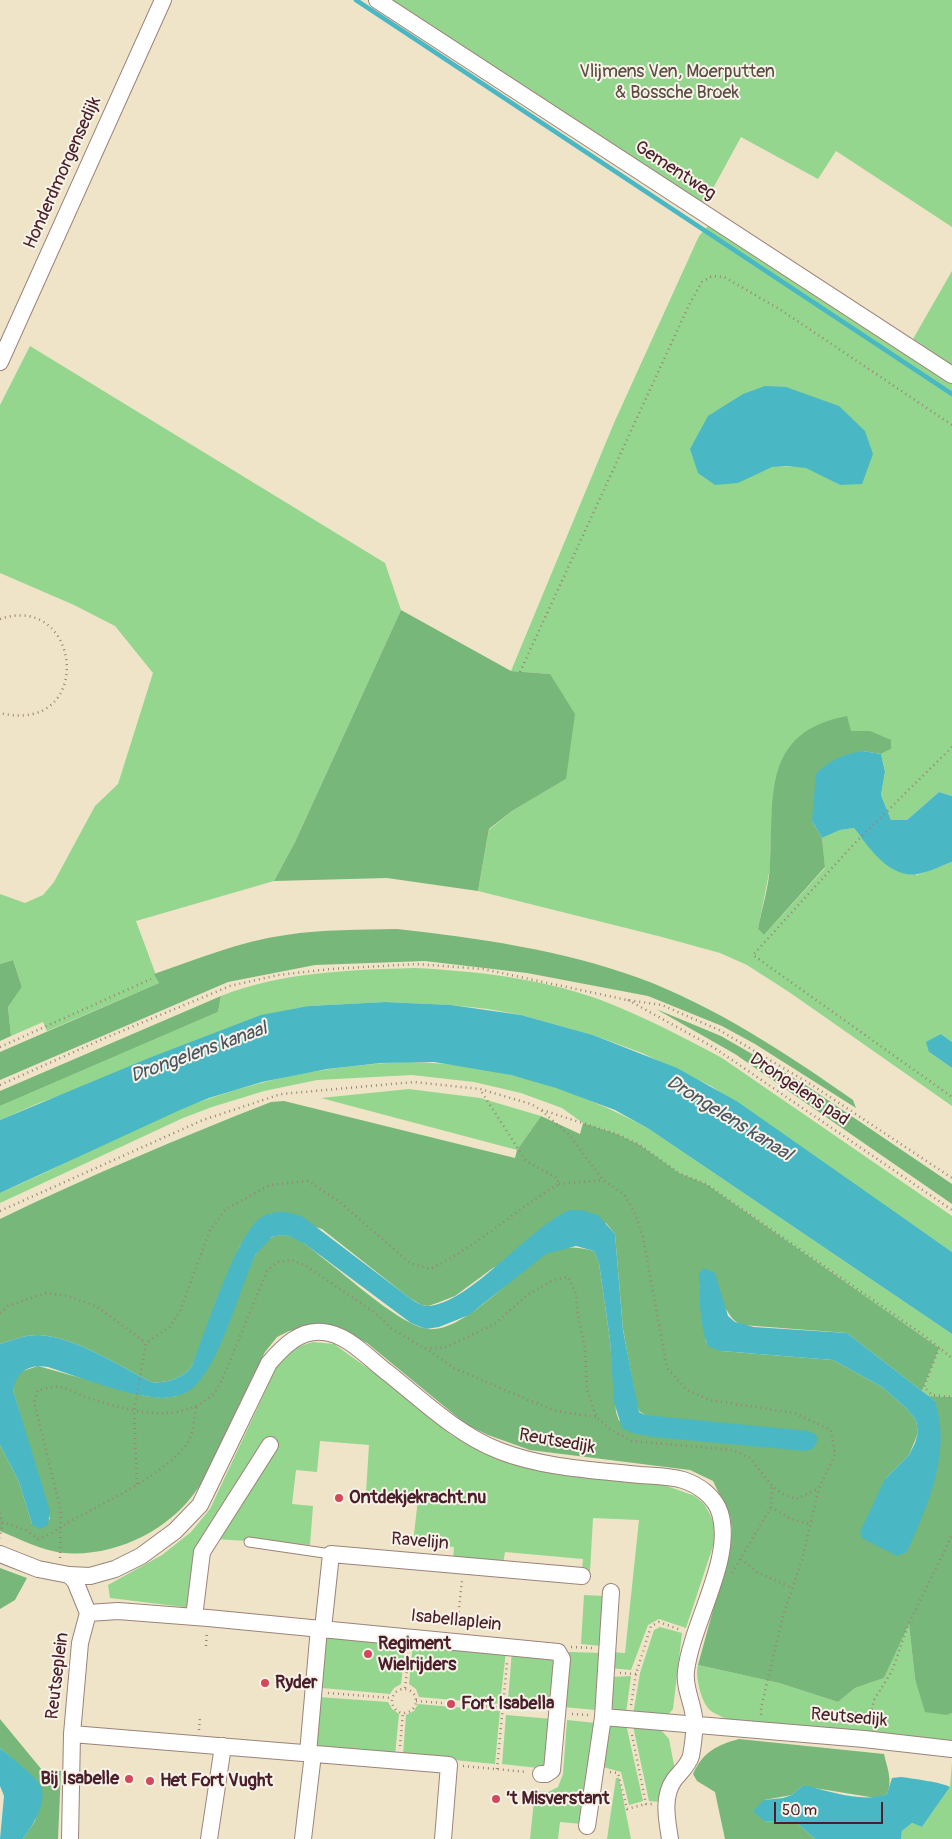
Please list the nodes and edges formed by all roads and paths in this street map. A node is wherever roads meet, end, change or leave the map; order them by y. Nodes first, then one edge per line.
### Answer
1 (163, 0) edge
2 (377, 0) edge
3 (0, 362) edge
4 (952, 375) edge
5 (952, 425) edge
6 (0, 619) edge
7 (520, 672) dead end
8 (0, 713) edge
9 (952, 747) edge
10 (151, 979) dead end
11 (627, 1000) junction
12 (0, 1047) edge
13 (0, 1085) edge
14 (480, 1089) junction
15 (952, 1097) edge
16 (540, 1110) junction
17 (952, 1178) edge
18 (603, 1180) junction
19 (559, 1184) junction
20 (952, 1210) edge
21 (0, 1211) edge
22 (0, 1313) edge
23 (146, 1343) junction
24 (424, 1348) dead end
25 (940, 1348) junction
26 (952, 1358) edge
27 (952, 1397) edge
28 (197, 1404) dead end
29 (596, 1417) dead end
30 (270, 1445) dead end
31 (137, 1484) junction
32 (772, 1486) dead end
33 (771, 1507) junction
34 (0, 1514) edge
35 (2, 1522) junction
36 (810, 1524) junction
37 (61, 1526) junction
38 (952, 1535) edge
39 (0, 1538) edge
40 (249, 1542) dead end
41 (0, 1554) edge
42 (330, 1554) junction
43 (741, 1559) junction
44 (463, 1566) junction
45 (69, 1575) junction
46 (582, 1576) dead end
47 (727, 1577) dead end
48 (792, 1588) junction
49 (610, 1592) dead end
50 (88, 1613) junction
51 (194, 1617) junction
52 (321, 1628) junction
53 (411, 1636) junction
54 (456, 1641) junction
55 (509, 1646) junction
56 (607, 1649) junction
57 (561, 1654) junction
58 (405, 1688) junction
59 (313, 1692) junction
60 (392, 1698) junction
61 (416, 1701) junction
62 (503, 1708) junction
63 (520, 1709) dead end
64 (403, 1712) junction
65 (557, 1712) junction
66 (603, 1717) junction
67 (693, 1724) junction
68 (761, 1730) junction
69 (72, 1734) junction
70 (864, 1739) junction
71 (223, 1746) junction
72 (952, 1749) edge
73 (311, 1753) junction
74 (398, 1760) junction
75 (449, 1765) junction
76 (497, 1769) junction
77 (596, 1769) junction
78 (541, 1774) joint
79 (646, 1804) dead end
80 (587, 1826) dead end
81 (70, 1839) edge
82 (209, 1839) edge
83 (303, 1839) edge
84 (442, 1839) edge
85 (670, 1839) edge

1 - 3 street, Honderdmorgensedijk
2 - 4 street, Gementweg
5 - 7 path
6 - 8 path
9 - 15 path
10 - 12 path
11 - 13 path
11 - 17 path
11 - 20 path, Drongelens pad
14 - 16 path
14 - 19 path
14 - 21 path
16 - 18 path
16 - 25 path
18 - 19 path
18 - 36 path
19 - 23 path
22 - 23 path
23 - 31 path
24 - 29 path
25 - 26 path
25 - 27 path
28 - 31 path
30 - 51 street
31 - 37 path
32 - 33 path
33 - 36 path
33 - 43 path
34 - 35 path
35 - 37 path
35 - 39 path
36 - 48 path
37 - 45 path
38 - 70 path
40 - 42 lane
41 - 45 street, Reutsedijk
42 - 44 street, Ravelijn
42 - 52 street
43 - 47 path
43 - 48 path
44 - 46 street, Ravelijn
44 - 54 path
45 - 50 street
45 - 67 street, Reutsedijk
48 - 68 path
49 - 56 street
50 - 51 street, Reutseplein
50 - 69 street, Reutseplein
51 - 52 street, Reutseplein
52 - 53 street, Isabellaplein
52 - 59 street
53 - 54 street, Isabellaplein
53 - 58 path
54 - 55 street, Isabellaplein
55 - 57 street, Isabellaplein
55 - 62 path
56 - 57 path
56 - 66 street
57 - 65 street
58 - 60 path
58 - 61 path
59 - 60 path
59 - 73 street
60 - 64 path
61 - 62 path
61 - 64 path
62 - 63 path
62 - 76 path
64 - 74 path
65 - 66 path
65 - 78 street
66 - 67 street
66 - 77 street
67 - 68 street, Reutsedijk
67 - 85 street
68 - 70 street, Reutsedijk
69 - 71 street, Reutseplein
69 - 81 street
70 - 72 street, Reutsedijk
71 - 73 street, Reutseplein
71 - 82 street
73 - 74 street
73 - 83 street
74 - 75 street
75 - 76 path
75 - 84 street
76 - 78 path
77 - 79 path
77 - 80 street

